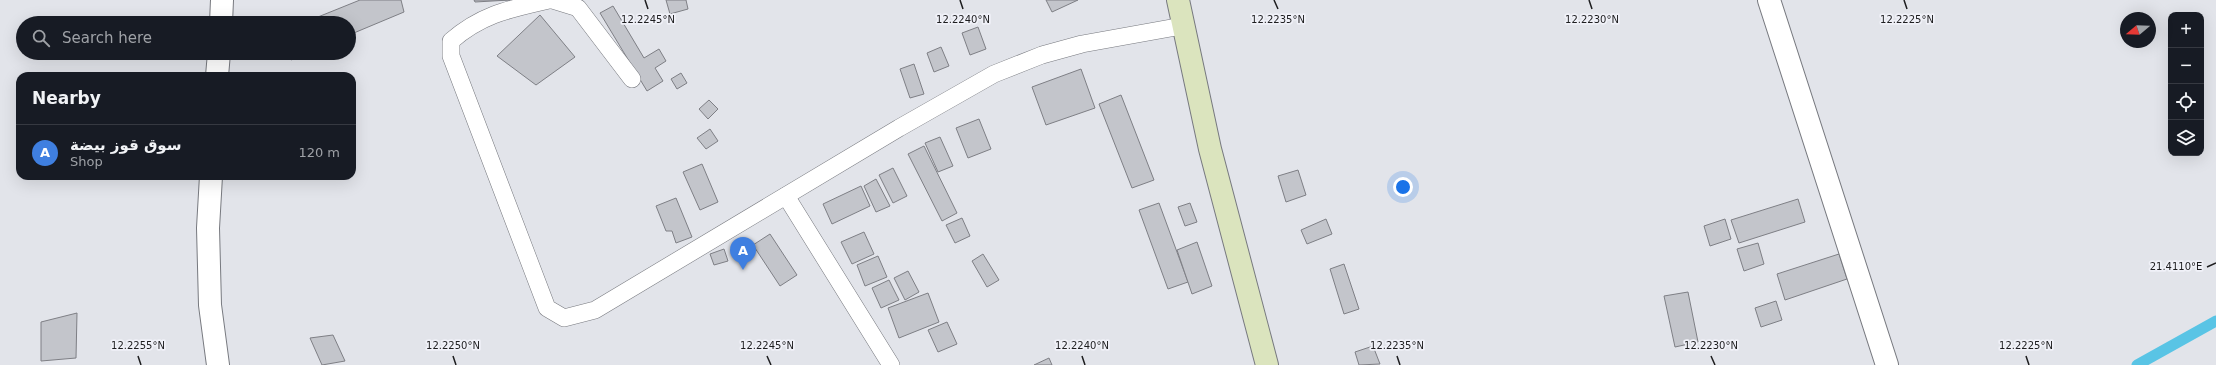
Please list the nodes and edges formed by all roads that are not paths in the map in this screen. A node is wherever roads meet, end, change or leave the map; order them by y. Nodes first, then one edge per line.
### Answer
1 (222, 0) edge
2 (551, 0) edge
3 (1178, 0) edge
4 (1770, 0) edge
5 (221, 16) edge
6 (1182, 26) junction
7 (218, 60) edge
8 (217, 72) edge
9 (632, 79) dead end
10 (212, 180) edge
11 (786, 196) junction
12 (218, 365) edge
13 (891, 365) edge
14 (1267, 365) edge
15 (1887, 365) edge

1 - 5 street
2 - 9 lane
2 - 11 lane
3 - 6 main road
4 - 15 street
6 - 11 lane
6 - 14 main road
7 - 8 street
10 - 12 street
11 - 13 lane

